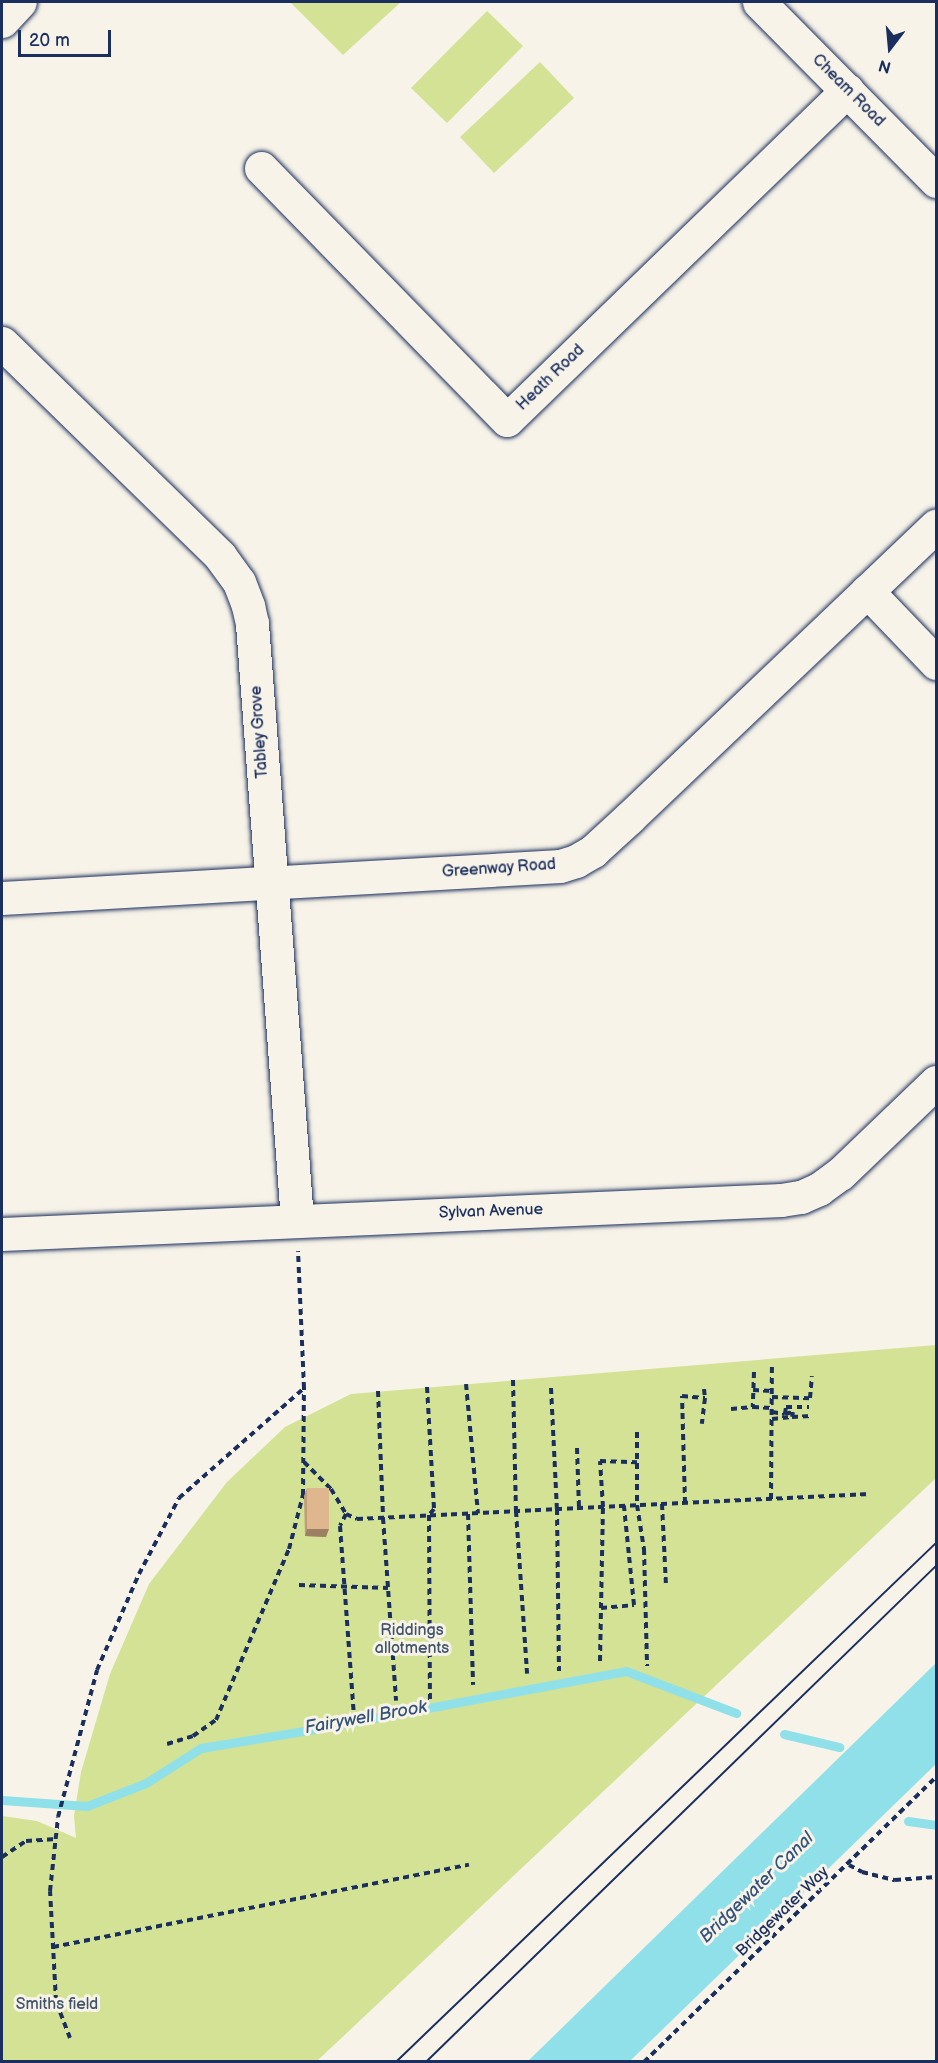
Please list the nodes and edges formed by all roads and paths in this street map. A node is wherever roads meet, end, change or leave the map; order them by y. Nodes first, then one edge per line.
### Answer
1 (20, 2) edge
2 (759, 2) edge
3 (2, 21) edge
4 (848, 90) junction
5 (261, 168) dead end
6 (936, 181) edge
7 (2, 343) edge
8 (936, 526) edge
9 (867, 591) junction
10 (936, 663) edge
11 (272, 883) junction
12 (2, 898) edge
13 (936, 1082) edge
14 (297, 1220) junction
15 (2, 1234) edge
16 (772, 1363) dead end
17 (754, 1372) dead end
18 (812, 1376) dead end
19 (513, 1380) dead end
20 (466, 1384) dead end
21 (427, 1387) dead end
22 (304, 1388) junction
23 (551, 1389) dead end
24 (704, 1389) dead end
25 (753, 1390) junction
26 (378, 1391) dead end
27 (772, 1391) junction
28 (772, 1397) junction
29 (705, 1398) junction
30 (753, 1407) junction
31 (809, 1407) dead end
32 (731, 1409) dead end
33 (772, 1410) junction
34 (785, 1414) junction
35 (811, 1416) dead end
36 (792, 1417) junction
37 (772, 1419) junction
38 (702, 1424) dead end
39 (637, 1431) dead end
40 (577, 1448) dead end
41 (304, 1462) junction
42 (637, 1462) junction
43 (869, 1494) dead end
44 (771, 1499) junction
45 (685, 1503) junction
46 (662, 1504) junction
47 (637, 1505) junction
48 (624, 1506) junction
49 (603, 1507) junction
50 (579, 1508) junction
51 (557, 1509) junction
52 (516, 1511) junction
53 (478, 1513) junction
54 (346, 1514) junction
55 (468, 1514) junction
56 (429, 1515) junction
57 (383, 1518) junction
58 (299, 1585) dead end
59 (666, 1585) dead end
60 (345, 1586) junction
61 (388, 1588) junction
62 (601, 1608) junction
63 (600, 1661) dead end
64 (647, 1666) dead end
65 (559, 1671) dead end
66 (527, 1674) dead end
67 (473, 1685) dead end
68 (430, 1700) dead end
69 (396, 1701) dead end
70 (354, 1717) dead end
71 (167, 1744) dead end
72 (936, 1777) edge
73 (56, 1839) junction
74 (2, 1857) edge
75 (469, 1865) dead end
76 (849, 1865) junction
77 (936, 1876) edge
78 (53, 1947) junction
79 (70, 2038) dead end
80 (644, 2061) edge

1 - 3 street
2 - 4 street, Cheam Road
4 - 5 street, Heath Road
4 - 6 street, Cheam Road
7 - 11 street, Tabley Grove
8 - 9 street, Greenway Road
9 - 10 street
9 - 11 street, Greenway Road
11 - 12 street, Greenway Road
11 - 14 street, Tabley Grove
13 - 14 street, Sylvan Avenue
14 - 15 street, Sylvan Avenue
14 - 22 path
16 - 27 path
17 - 25 path
18 - 28 path
19 - 52 path
20 - 53 path
21 - 56 path
22 - 41 path
22 - 73 path
23 - 51 path
24 - 29 path
25 - 27 path
25 - 30 path
26 - 57 path
27 - 28 path
28 - 33 path
29 - 38 path
29 - 45 path
30 - 32 path
30 - 33 path
31 - 34 path
33 - 34 path
33 - 37 path
34 - 36 path
35 - 36 path
36 - 37 path
37 - 44 path
39 - 42 path
40 - 50 path
41 - 54 path
41 - 71 path
42 - 47 path
42 - 49 path
43 - 44 path
44 - 45 path
45 - 46 path
46 - 47 path
46 - 59 path
47 - 48 path
47 - 64 path
48 - 49 path
48 - 62 path
49 - 50 path
49 - 62 path
50 - 51 path
51 - 52 path
51 - 65 path
52 - 53 path
52 - 66 path
53 - 55 path
54 - 57 path
54 - 60 path
55 - 56 path
55 - 67 path
56 - 57 path
56 - 68 path
57 - 61 path
58 - 60 path
60 - 61 path
60 - 70 path
61 - 69 path
62 - 63 path
72 - 76 path, Bridgewater Way
73 - 74 path
73 - 78 path
75 - 78 path
76 - 77 path
76 - 80 path, Bridgewater Way
78 - 79 path

